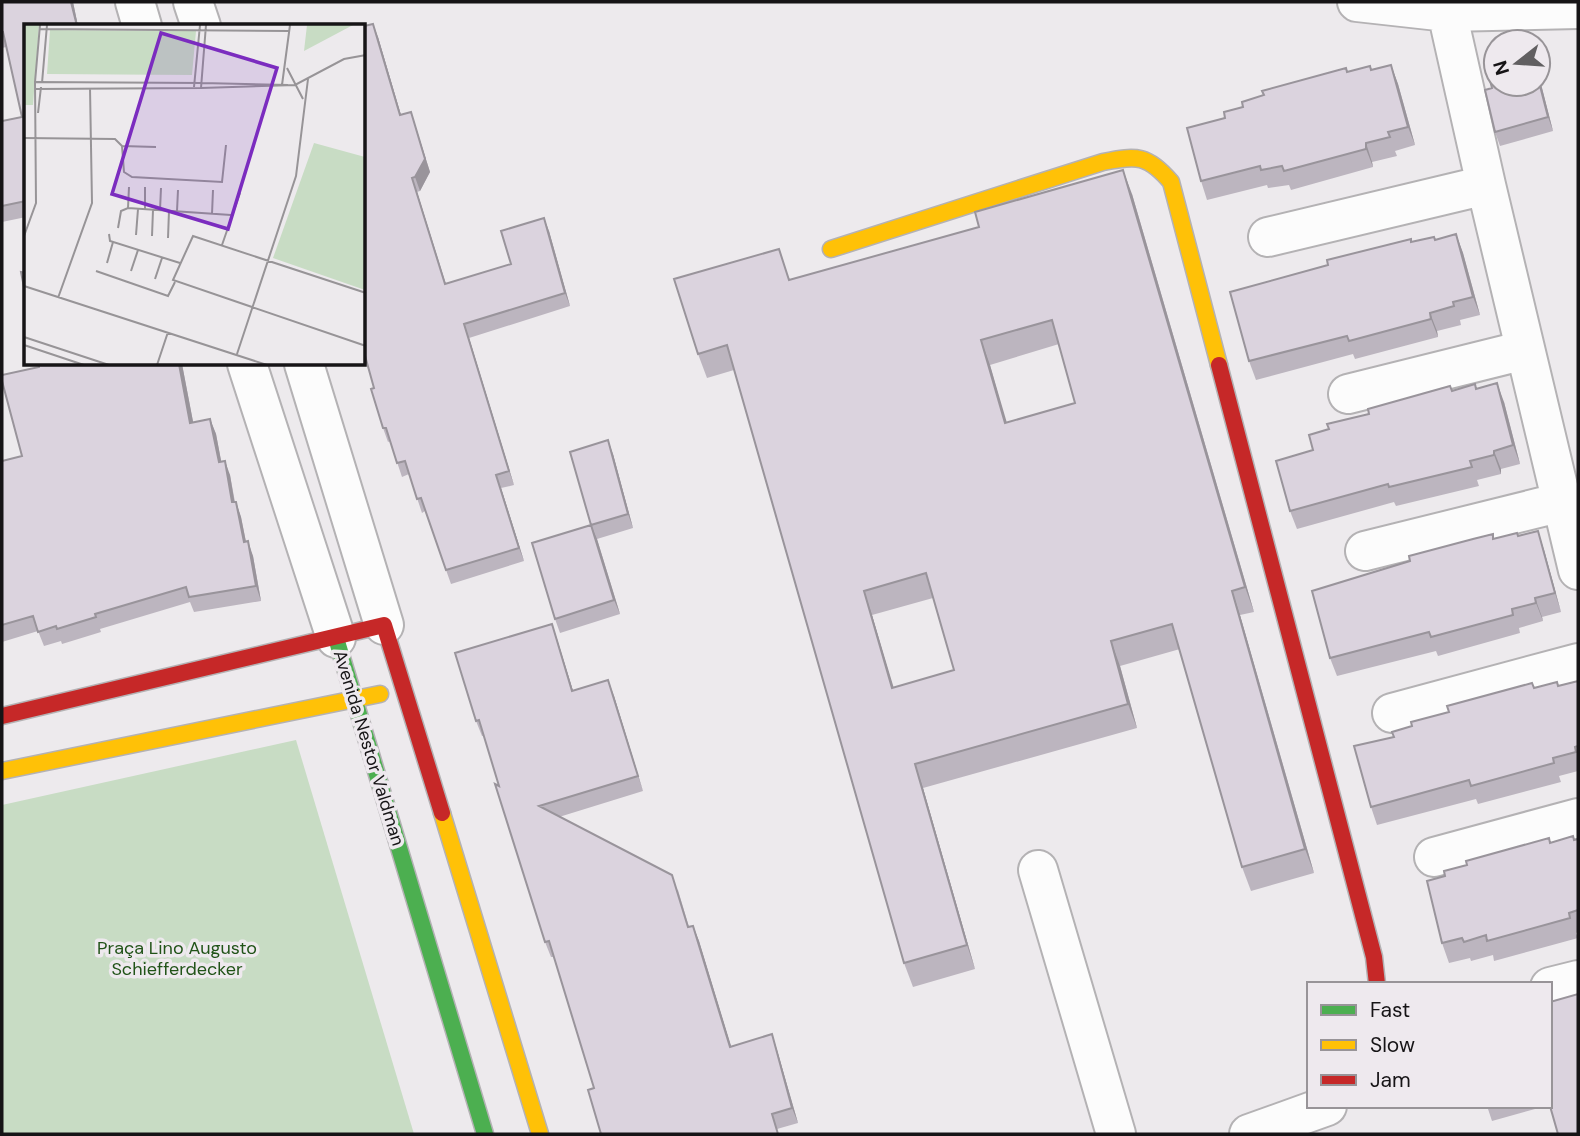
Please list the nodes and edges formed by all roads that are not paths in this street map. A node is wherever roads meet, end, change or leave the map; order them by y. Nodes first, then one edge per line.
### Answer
1 (135, 2) edge
2 (193, 2) edge
3 (1357, 2) edge
4 (1578, 9) edge
5 (1447, 12) junction
6 (141, 24) edge
7 (200, 24) edge
8 (1486, 185) junction
9 (1268, 237) dead end
10 (831, 249) dead end
11 (1525, 350) junction
12 (248, 366) edge
13 (305, 366) edge
14 (1348, 394) dead end
15 (1562, 502) junction
16 (1365, 551) dead end
17 (1578, 570) edge
18 (384, 625) junction
19 (336, 638) junction
20 (1578, 663) edge
21 (404, 689) junction
22 (355, 699) junction
23 (1392, 713) dead end
24 (2, 716) edge
25 (2, 771) edge
26 (1578, 818) edge
27 (1434, 857) dead end
28 (1038, 870) dead end
29 (1578, 980) edge
30 (1377, 982) edge
31 (1552, 986) edge
32 (1321, 1108) edge
33 (485, 1134) edge
34 (540, 1134) edge
35 (1116, 1134) edge
36 (1249, 1134) edge

1 - 6 street
2 - 7 street
3 - 5 street
4 - 5 street
5 - 8 street
8 - 9 street
8 - 11 street
10 - 30 main road
11 - 14 street
11 - 15 street
12 - 19 street, Avenida Nestor Valdman
13 - 18 street
15 - 16 street
15 - 17 street
18 - 19 main road
18 - 21 main road
19 - 22 main road, Avenida Nestor Valdman
19 - 24 main road
20 - 23 street
21 - 22 main road
21 - 34 main road
22 - 25 main road
22 - 33 main road, Avenida Nestor Valdman
26 - 27 street
28 - 35 street
29 - 31 street
32 - 36 street

